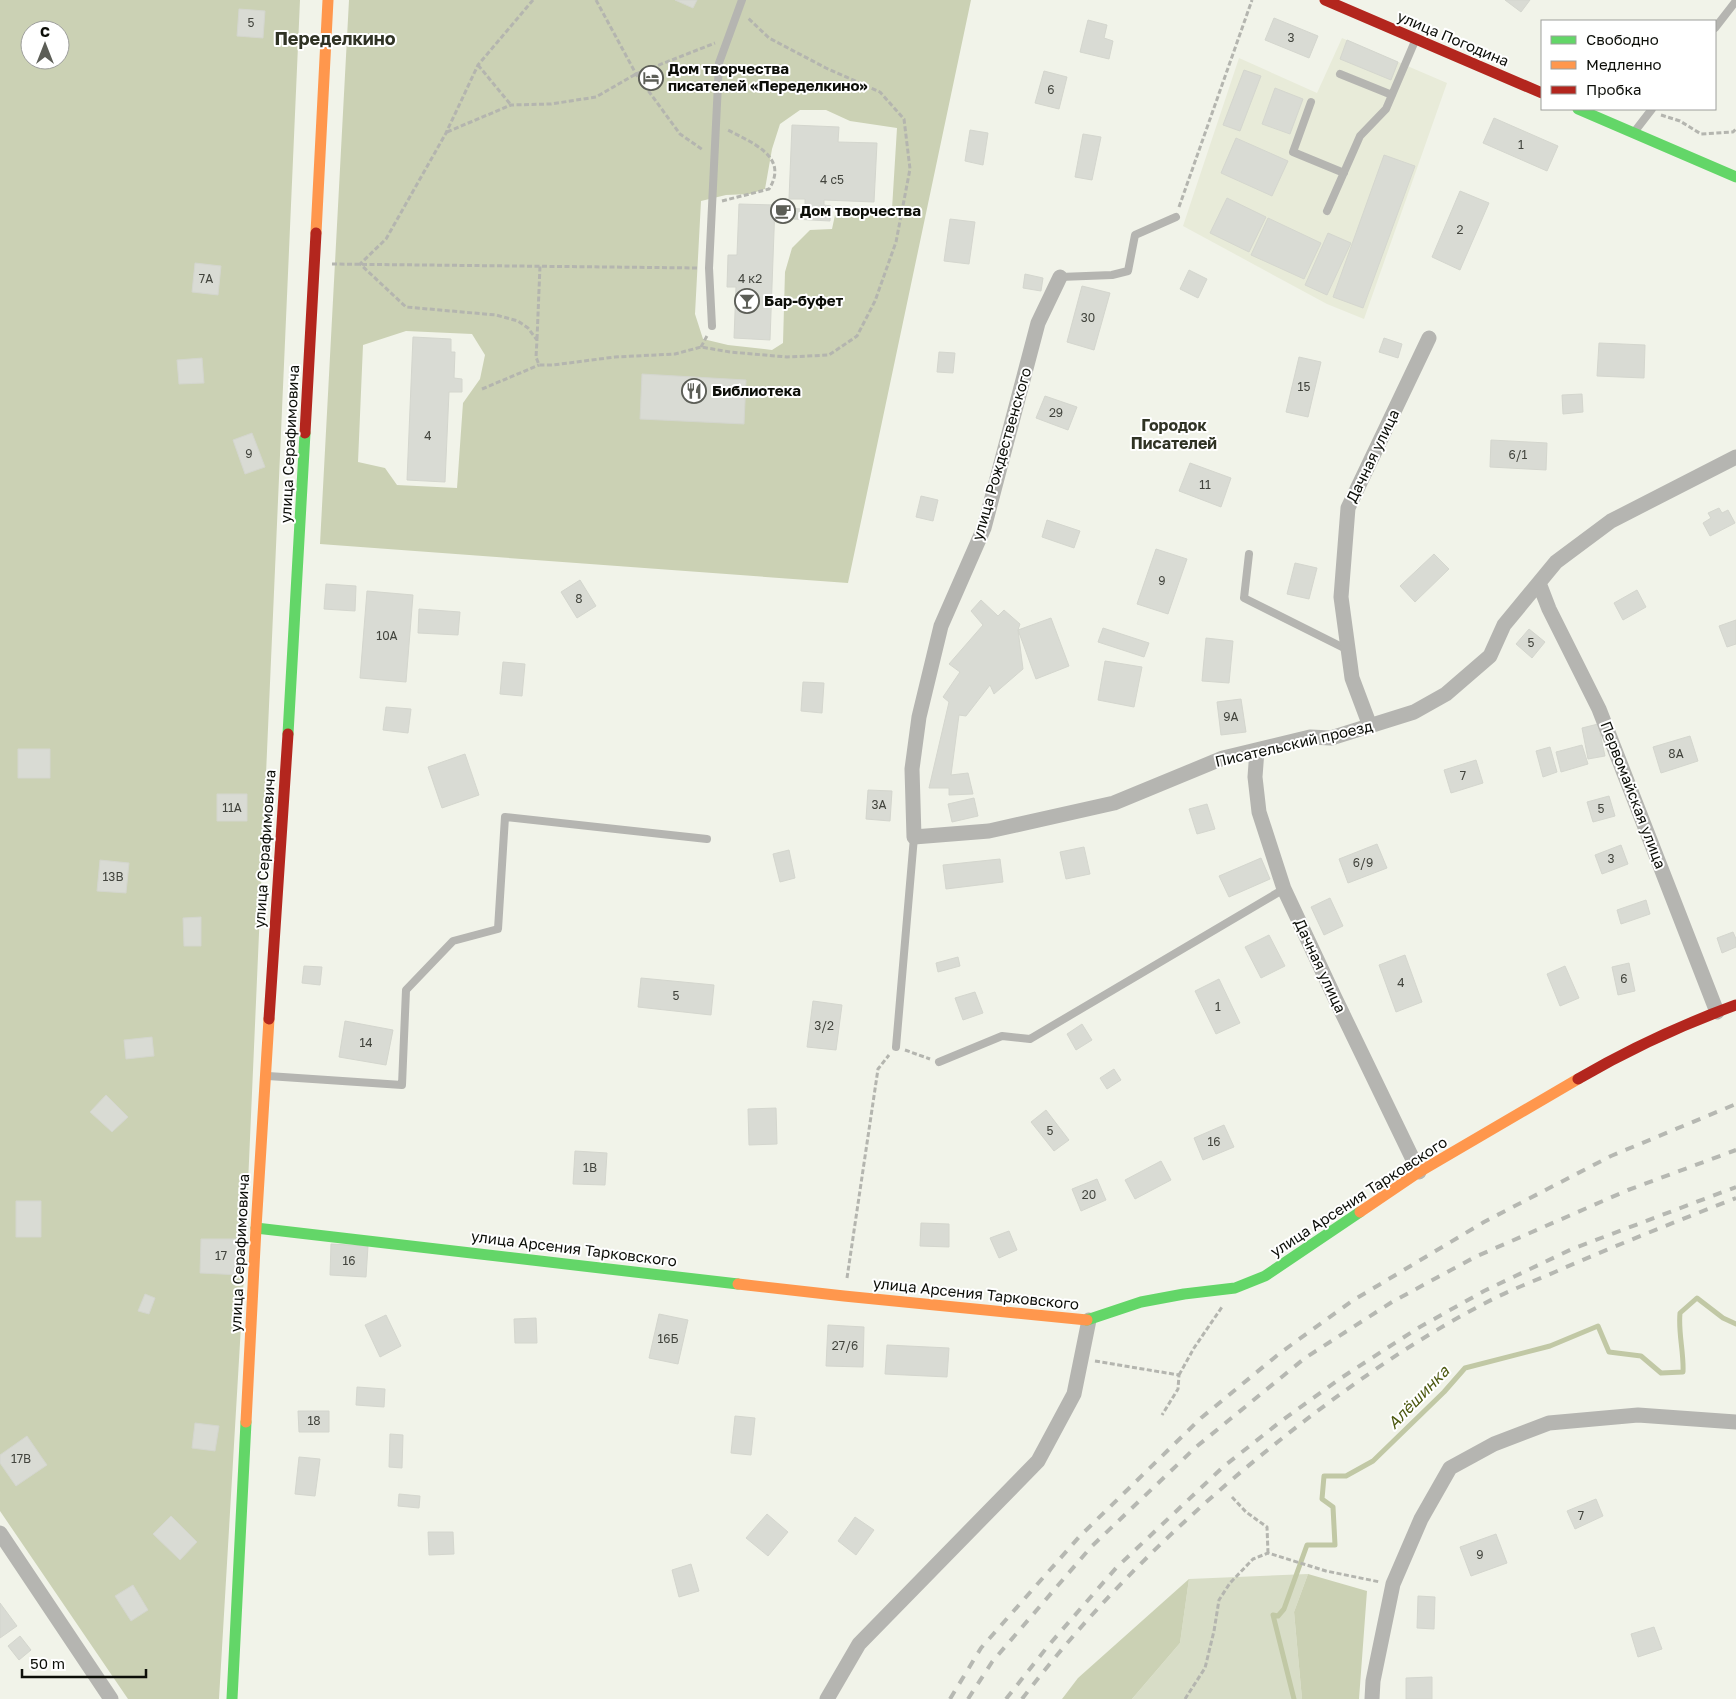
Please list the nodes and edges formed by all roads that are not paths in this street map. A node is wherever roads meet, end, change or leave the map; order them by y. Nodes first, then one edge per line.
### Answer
1 (328, 0) edge
2 (1325, 0) edge
3 (1736, 1) edge
4 (740, 4) edge
5 (1716, 27) edge
6 (1416, 39) junction
7 (1340, 74) dead end
8 (1541, 93) edge
9 (1392, 95) junction
10 (1311, 102) dead end
11 (1580, 110) edge
12 (1651, 110) edge
13 (1634, 133) junction
14 (1344, 173) junction
15 (1736, 177) edge
16 (1327, 211) dead end
17 (1176, 217) road end
18 (1060, 277) joint
19 (712, 326) dead end
20 (1429, 338) dead end
21 (1736, 457) edge
22 (1248, 554) dead end
23 (1540, 583) junction
24 (1348, 650) junction
25 (1370, 726) junction
26 (1256, 750) junction
27 (914, 837) junction
28 (707, 839) dead end
29 (1284, 889) junction
30 (1736, 1005) edge
31 (1717, 1012) junction
32 (896, 1047) road end
33 (939, 1062) road end
34 (266, 1076) junction
35 (1419, 1172) junction
36 (256, 1228) junction
37 (1089, 1320) junction
38 (1736, 1422) edge
39 (0, 1533) edge
40 (111, 1699) edge
41 (232, 1699) edge
42 (827, 1699) edge
43 (1372, 1699) edge

1 - 34 street, улица Серафимовича
2 - 6 street, улица Погодина
3 - 5 lane
4 - 19 lane
6 - 8 street, улица Погодина
6 - 9 lane
7 - 9 lane
9 - 14 lane
10 - 14 lane
11 - 13 street
12 - 13 lane
13 - 15 street
14 - 16 lane
17 - 18 lane
18 - 27 street, улица Рождественского
20 - 24 street, Дачная улица
21 - 23 street, Писательский проезд
22 - 24 lane
23 - 25 street, Писательский проезд
23 - 31 street, Первомайская улица
24 - 25 street, Дачная улица
25 - 26 street, Писательский проезд
26 - 27 street, Писательский проезд
26 - 29 street, Дачная улица
27 - 32 lane
28 - 34 lane
29 - 33 lane
29 - 35 street, Дачная улица
30 - 31 street, улица Арсения Тарковского
31 - 35 street, улица Арсения Тарковского
34 - 36 street, улица Серафимовича
35 - 37 street, улица Арсения Тарковского
36 - 37 street, улица Арсения Тарковского
36 - 41 street, улица Серафимовича
37 - 42 street
38 - 43 street
39 - 40 street

